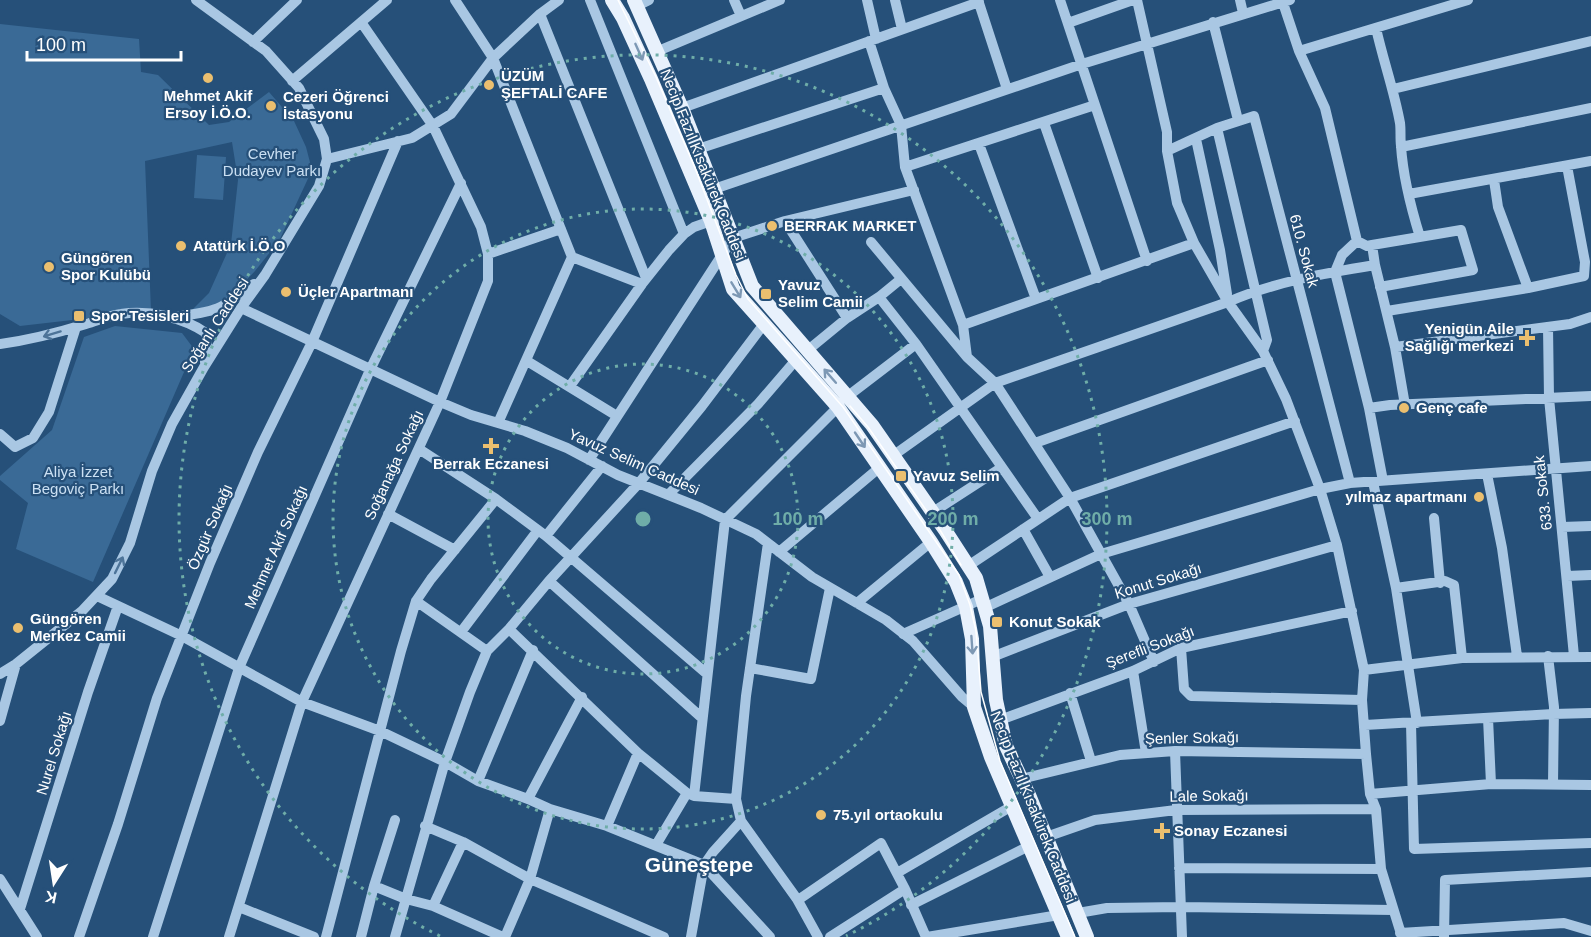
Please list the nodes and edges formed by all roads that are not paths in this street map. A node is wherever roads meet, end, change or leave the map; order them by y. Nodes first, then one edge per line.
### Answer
1 (198, 0) edge
2 (297, 0) edge
3 (387, 0) edge
4 (455, 0) edge
5 (559, 0) edge
6 (590, 0) edge
7 (612, 0) edge
8 (734, 0) edge
9 (780, 0) edge
10 (867, 0) edge
11 (895, 0) edge
12 (1059, 0) edge
13 (1135, 0) edge
14 (1240, 0) edge
15 (1468, 0) edge
16 (979, 1) edge
17 (1285, 1) edge
18 (640, 2) edge
19 (1243, 13) junction
20 (540, 14) junction
21 (741, 15) junction
22 (361, 22) junction
23 (1213, 22) junction
24 (1068, 23) junction
25 (1376, 28) junction
26 (902, 29) junction
27 (873, 40) junction
28 (1591, 41) edge
29 (253, 42) junction
30 (1148, 43) junction
31 (658, 51) junction
32 (1299, 51) junction
33 (493, 58) junction
34 (1082, 64) junction
35 (292, 81) junction
36 (884, 88) junction
37 (1007, 89) junction
38 (1393, 89) junction
39 (1095, 105) junction
40 (682, 108) junction
41 (1591, 108) edge
42 (1238, 120) junction
43 (1044, 123) junction
44 (900, 125) junction
45 (433, 126) junction
46 (1217, 128) junction
47 (1196, 138) junction
48 (398, 141) junction
49 (980, 144) junction
50 (1401, 147) junction
51 (698, 149) junction
52 (1167, 151) junction
53 (327, 159) junction
54 (1591, 161) edge
55 (1567, 166) junction
56 (905, 167) junction
57 (1494, 180) junction
58 (461, 183) junction
59 (714, 189) junction
60 (914, 189) junction
61 (1409, 194) junction
62 (1591, 220) edge
63 (711, 221) junction
64 (785, 221) junction
65 (1578, 222) junction
66 (561, 229) junction
67 (684, 234) junction
68 (1420, 237) junction
69 (733, 238) junction
70 (871, 242) dead end
71 (1357, 242) junction
72 (1194, 243) junction
73 (1372, 245) junction
74 (722, 252) junction
75 (488, 254) junction
76 (572, 257) junction
77 (1147, 261) junction
78 (1588, 261) edge
79 (1375, 265) junction
80 (1335, 272) junction
81 (265, 275) junction
82 (1098, 278) junction
83 (902, 279) junction
84 (644, 281) junction
85 (1296, 281) junction
86 (1380, 286) junction
87 (1528, 288) junction
88 (1255, 290) junction
89 (879, 297) junction
90 (1036, 299) junction
91 (1228, 302) junction
92 (241, 308) junction
93 (1387, 311) junction
94 (171, 317) junction
95 (1591, 317) edge
96 (847, 318) junction
97 (764, 324) junction
98 (963, 325) junction
99 (76, 327) junction
100 (1548, 327) junction
101 (312, 342) junction
102 (916, 344) junction
103 (0, 345) edge
104 (1395, 347) junction
105 (808, 350) junction
106 (1266, 356) junction
107 (967, 357) junction
108 (527, 361) junction
109 (795, 361) junction
110 (204, 367) junction
111 (370, 370) junction
112 (995, 383) junction
113 (570, 386) junction
114 (848, 396) junction
115 (1591, 396) edge
116 (1549, 398) junction
117 (440, 402) junction
118 (1405, 405) junction
119 (838, 407) junction
120 (961, 407) junction
121 (1369, 408) junction
122 (617, 416) junction
123 (1295, 421) junction
124 (498, 423) junction
125 (0, 434) edge
126 (1035, 443) junction
127 (419, 449) junction
128 (894, 455) junction
129 (589, 460) junction
130 (602, 466) junction
131 (1591, 466) edge
132 (879, 468) junction
133 (1001, 468) junction
134 (1557, 469) junction
135 (1487, 474) junction
136 (1378, 481) junction
137 (639, 483) junction
138 (1350, 483) junction
139 (1320, 489) junction
140 (668, 495) junction
141 (1070, 498) junction
142 (496, 499) junction
143 (933, 513) junction
144 (388, 514) junction
145 (1434, 518) dead end
146 (1038, 519) junction
147 (725, 520) junction
148 (1591, 526) edge
149 (1562, 527) junction
150 (1023, 529) junction
151 (542, 533) junction
152 (931, 542) junction
153 (768, 543) junction
154 (1337, 545) junction
155 (454, 550) junction
156 (779, 552) junction
157 (1101, 554) junction
158 (572, 556) junction
159 (968, 566) junction
160 (1591, 575) edge
161 (1567, 576) junction
162 (1050, 577) junction
163 (549, 580) junction
164 (1440, 583) junction
165 (830, 588) junction
166 (1396, 588) junction
167 (97, 596) junction
168 (416, 601) junction
169 (857, 603) junction
170 (983, 604) junction
171 (1129, 604) junction
172 (118, 606) junction
173 (966, 607) junction
174 (1352, 611) junction
175 (509, 629) junction
176 (461, 632) junction
177 (903, 634) junction
178 (182, 636) junction
179 (1181, 648) junction
180 (533, 650) junction
181 (487, 651) junction
182 (1516, 656) junction
183 (1548, 656) junction
184 (1574, 656) junction
185 (992, 657) junction
186 (1591, 657) edge
187 (1462, 658) junction
188 (1154, 662) junction
189 (16, 664) junction
190 (1409, 664) junction
191 (239, 668) junction
192 (750, 668) junction
193 (1364, 670) junction
194 (1133, 671) junction
195 (0, 674) edge
196 (707, 674) junction
197 (1070, 693) junction
198 (582, 697) junction
199 (1362, 700) junction
200 (302, 702) junction
201 (975, 707) junction
202 (1591, 713) edge
203 (1553, 714) junction
204 (702, 718) junction
205 (1488, 718) junction
206 (1000, 720) junction
207 (0, 721) edge
208 (1414, 723) junction
209 (1365, 725) junction
210 (380, 731) junction
211 (1175, 751) junction
212 (638, 753) junction
213 (1146, 753) junction
214 (1366, 754) junction
215 (1091, 761) junction
216 (445, 762) junction
217 (1021, 779) junction
218 (478, 781) junction
219 (1491, 784) junction
220 (1553, 784) junction
221 (1591, 785) edge
222 (1412, 790) junction
223 (691, 794) junction
224 (1370, 794) junction
225 (528, 799) junction
226 (736, 799) junction
227 (1012, 806) junction
228 (550, 809) junction
229 (1376, 809) junction
230 (1176, 810) junction
231 (395, 820) dead end
232 (741, 821) junction
233 (425, 826) junction
234 (607, 826) junction
235 (1046, 837) junction
236 (463, 842) junction
237 (1591, 843) edge
238 (656, 845) junction
239 (1029, 846) junction
240 (704, 865) junction
241 (1179, 868) junction
242 (1381, 869) junction
243 (1591, 872) edge
244 (897, 873) junction
245 (0, 879) edge
246 (531, 879) junction
247 (374, 886) junction
248 (905, 889) junction
249 (406, 899) junction
250 (798, 900) junction
251 (911, 905) junction
252 (239, 906) junction
253 (432, 906) junction
254 (1181, 907) junction
255 (20, 909) junction
256 (1393, 910) junction
257 (1078, 913) junction
258 (1059, 915) junction
259 (1591, 931) edge
260 (1444, 934) edge
261 (1401, 935) edge
262 (37, 937) edge
263 (79, 937) edge
264 (153, 937) edge
265 (229, 937) edge
266 (314, 937) edge
267 (326, 937) edge
268 (361, 937) edge
269 (395, 937) edge
270 (504, 937) edge
271 (664, 937) edge
272 (691, 937) edge
273 (770, 937) edge
274 (818, 937) edge
275 (830, 937) edge
276 (927, 937) edge
277 (1068, 937) edge
278 (1087, 937) edge
279 (1182, 937) edge

1 - 29 street
2 - 29 street
3 - 22 street
4 - 33 street
5 - 20 street
6 - 67 street
7 -> 63 main road, Necip Fazıl Kısakürek Caddesi
8 - 21 street
9 - 21 street
10 - 27 street
11 - 26 street
12 - 24 street
13 - 24 street
13 - 30 street
14 - 19 street
15 - 25 street
16 - 26 street
16 - 37 street
17 - 19 street
17 - 32 street
18 - 31 main road, Necip Fazıl Kısakürek Caddesi
19 - 23 street
20 - 33 street
20 - 84 street
21 - 31 street
22 - 35 street
22 - 45 street, Soğanağa Sokağı
23 - 30 street
23 - 42 street
24 - 34 street
25 - 32 street
25 - 38 street
26 - 27 street
27 - 36 street
27 - 40 street
28 - 38 street
29 - 35 street
30 - 34 street
30 - 52 street
31 - 40 main road, Necip Fazıl Kısakürek Caddesi
32 - 71 street
33 - 45 street
33 - 66 street
34 - 37 street
34 - 39 street
35 - 53 street
36 - 44 street
36 - 51 street
37 - 44 street
38 - 50 street
39 - 43 street
39 - 77 street
40 - 51 main road, Necip Fazıl Kısakürek Caddesi
41 - 50 street
42 - 46 street
42 - 85 street, 610. Sokak
43 - 49 street
43 - 82 street
44 - 56 street
44 - 59 street
45 - 48 street
45 - 58 street, Soğanağa Sokağı
46 - 47 street
46 - 88 street
47 - 52 street
47 - 91 street
48 - 53 street
48 - 101 street, Özgür Sokağı
49 - 56 street
49 - 90 street
50 - 61 street
51 - 59 main road, Necip Fazıl Kısakürek Caddesi
52 - 72 street
53 - 81 street, Soğanlı Caddesi
54 - 55 street
55 - 57 street
55 - 65 street
56 - 60 street
57 - 61 street
57 - 87 street
58 - 75 street, Soğanağa Sokağı
58 - 111 street, Mehmet Akif Sokağı
59 - 69 main road, Necip Fazıl Kısakürek Caddesi
60 - 64 street
60 - 98 street
61 - 68 street
62 - 65 street
63 - 67 street
63 - 74 main road, Necip Fazıl Kısakürek Caddesi
64 - 69 street
64 - 96 street
65 - 78 street
66 - 75 street
66 - 76 street
67 - 84 street
68 - 73 street
68 - 86 street
69 - 74 street
69 - 105 main road, Necip Fazıl Kısakürek Caddesi
70 - 83 street
71 - 73 street
71 - 80 street
72 - 77 street
72 - 91 street
73 - 79 street
74 -> 97 main road, Necip Fazıl Kısakürek Caddesi
74 - 122 street
75 - 117 street, Soğanağa Sokağı
76 - 84 street
76 - 108 street
77 - 82 street
78 - 87 street
79 - 80 street
79 - 86 street
80 - 85 street
80 - 121 street
81 - 92 street, Soğanlı Caddesi
81 - 94 street
82 - 90 street
83 - 89 street
83 - 107 street
84 - 113 street
85 - 88 street
85 - 138 street, 610. Sokak
86 - 93 street
87 - 93 street
88 - 91 street
88 - 106 street
89 - 96 street
89 - 102 street
90 - 98 street
91 - 106 street
91 - 112 street
92 - 101 street, Yavuz Selim Caddesi
92 - 110 street, Soğanlı Caddesi
93 - 104 street
94 - 99 street
94 - 110 street
95 - 100 street
96 - 105 street
97 - 109 main road, Necip Fazıl Kısakürek Caddesi
97 - 137 street
98 - 107 street
99 -> 103 street
99 - 125 street
100 - 104 street
100 - 116 street, 633. Sokak
101 - 111 street, Yavuz Selim Caddesi
101 - 178 street, Özgür Sokağı
102 - 114 street
102 - 120 street
104 - 118 street
114 -> 105 main road, Necip Fazıl Kısakürek Caddesi
106 - 123 street
106 - 126 street
107 - 112 street
108 - 113 street
108 - 124 street
109 - 119 main road, Necip Fazıl Kısakürek Caddesi
109 - 140 street
167 -> 110 street, Soğanlı Caddesi
111 - 117 street, Yavuz Selim Caddesi
111 - 191 street, Mehmet Akif Sokağı
112 - 120 street
112 - 126 street
113 - 122 street
114 - 128 main road, Necip Fazıl Kısakürek Caddesi
115 - 116 street
116 - 118 street
116 - 134 street, 633. Sokak
117 - 124 street, Yavuz Selim Caddesi
117 - 127 street, Soğanağa Sokağı
118 - 121 street
119 -> 132 main road, Necip Fazıl Kısakürek Caddesi
119 - 147 street
120 - 128 street
120 - 133 street
121 - 136 street
122 - 129 street
123 - 139 street
123 - 141 street
124 - 129 street, Yavuz Selim Caddesi
126 - 141 street
127 - 142 street
127 - 144 street, Soğanağa Sokağı
128 - 143 main road, Necip Fazıl Kısakürek Caddesi
129 - 130 street, Yavuz Selim Caddesi
130 - 137 street, Yavuz Selim Caddesi
130 - 151 street
131 - 134 street
132 - 152 main road, Necip Fazıl Kısakürek Caddesi
132 - 156 street
133 - 143 street
133 - 146 street
134 - 135 street
134 - 149 street, 633. Sokak
135 - 136 street
135 - 182 street
136 - 138 street
136 - 166 street
137 - 140 street, Yavuz Selim Caddesi
137 - 158 street
138 - 139 street
139 - 154 street
139 - 157 street
140 - 147 street, Yavuz Selim Caddesi
141 - 146 street
141 - 157 street
142 - 151 street
142 - 155 street
143 - 159 main road, Necip Fazıl Kısakürek Caddesi
144 - 155 street
144 - 200 street, Soğanağa Sokağı
145 - 164 street
146 - 150 street
147 - 153 street, Yavuz Selim Caddesi
147 - 196 street
148 - 149 street
149 - 161 street, 633. Sokak
150 - 159 street
150 - 162 street
151 - 158 street
151 - 176 street
152 - 169 street
152 - 173 main road, Necip Fazıl Kısakürek Caddesi
153 - 156 street, Yavuz Selim Caddesi
153 - 192 street
154 - 171 street, Konut Sokağı
154 - 174 street
155 - 168 street
156 - 165 street, Yavuz Selim Caddesi
157 - 162 street
157 - 171 street
158 - 163 street
158 - 196 street
159 - 170 main road, Necip Fazıl Kısakürek Caddesi
160 - 161 street
161 - 184 street, 633. Sokak
162 - 170 street
163 - 175 street
163 - 204 street
164 - 166 street
164 - 187 street
165 - 169 street, Yavuz Selim Caddesi
165 - 192 street
166 - 190 street
167 - 172 street
167 - 189 street, Soğanlı Caddesi
168 - 176 street
168 - 210 street
169 - 177 street, Yavuz Selim Caddesi
170 - 173 street
170 - 185 main road, Necip Fazıl Kısakürek Caddesi
171 - 185 street, Konut Sokağı
171 - 188 street
172 - 178 street
172 - 255 street, Nurel Sokağı
173 - 177 street
173 -> 201 main road, Necip Fazıl Kısakürek Caddesi
174 - 179 street, Şerefli Sokağı
174 - 193 street
175 - 180 street
175 - 181 street
176 - 181 street
177 - 201 street, Yavuz Selim Caddesi
178 - 191 street
178 - 263 street, Özgür Sokağı
179 - 188 street, Şerefli Sokağı
179 - 199 street
180 - 198 street
180 - 218 street
181 - 216 street
182 - 183 street
182 - 187 street
183 - 184 street
183 - 203 street
184 - 186 street
185 - 206 main road, Necip Fazıl Kısakürek Caddesi
187 - 190 street
188 - 194 street, Şerefli Sokağı
189 - 195 street, Soğanlı Caddesi
189 - 207 street
190 - 193 street
190 - 208 street
191 - 200 street
191 - 264 street, Mehmet Akif Sokağı
192 - 226 street
193 - 199 street
194 - 197 street, Şerefli Sokağı
194 - 213 street
196 - 204 street
197 - 206 street, Şerefli Sokağı
197 - 215 street
198 - 212 street
198 - 225 street
199 - 209 street
200 - 210 street
200 - 252 street, Soğanağa Sokağı
201 - 227 main road, Necip Fazıl Kısakürek Caddesi
202 - 203 street
203 - 205 street
203 - 220 street
204 - 223 street
205 - 208 street
205 - 219 street
206 - 217 main road, Necip Fazıl Kısakürek Caddesi
208 - 209 street
208 - 222 street
209 - 214 street
210 - 216 street
210 - 267 street
211 - 213 street, Şenler Sokağı
211 - 214 street, Şenler Sokağı
211 - 230 street
212 - 223 street
212 - 234 street
213 - 215 street, Şenler Sokağı
214 - 224 street
215 - 217 street, Şenler Sokağı
216 - 218 street
216 - 233 street
217 - 235 main road, Necip Fazıl Kısakürek Caddesi
218 - 225 street
219 - 220 street
219 - 222 street
220 - 221 street
222 - 224 street
222 - 237 street
223 - 226 street
223 - 238 street
224 - 229 street
225 - 228 street
226 - 232 street
227 - 239 main road, Necip Fazıl Kısakürek Caddesi
227 - 244 street
228 - 234 street
228 - 246 street
229 - 230 street, Lale Sokağı
229 - 242 street
230 - 235 street, Lale Sokağı
230 - 241 street
231 - 247 street
232 - 240 street
232 - 250 street
233 - 236 street
233 - 249 street
234 - 238 street
235 - 257 main road, Necip Fazıl Kısakürek Caddesi
236 - 246 street
236 - 253 street
238 - 240 street
239 - 251 street
239 - 258 main road, Necip Fazıl Kısakürek Caddesi
240 - 272 street
240 - 273 street
241 - 242 street
241 - 254 street
242 - 256 street
243 - 260 street
244 - 248 street
244 - 250 street
245 - 255 street
246 - 270 street
246 - 271 street
247 - 249 street
247 - 268 street
248 - 251 street
248 - 275 street
249 - 253 street
249 - 269 street
250 - 274 street
251 - 276 street
252 - 265 street, Soğanağa Sokağı
252 - 266 street
253 - 270 street
254 - 256 street
254 - 257 street
254 - 279 street
255 - 262 street
256 - 261 street
257 - 278 main road, Necip Fazıl Kısakürek Caddesi
258 - 276 street
258 - 277 main road, Necip Fazıl Kısakürek Caddesi
259 - 260 street
260 - 261 street

